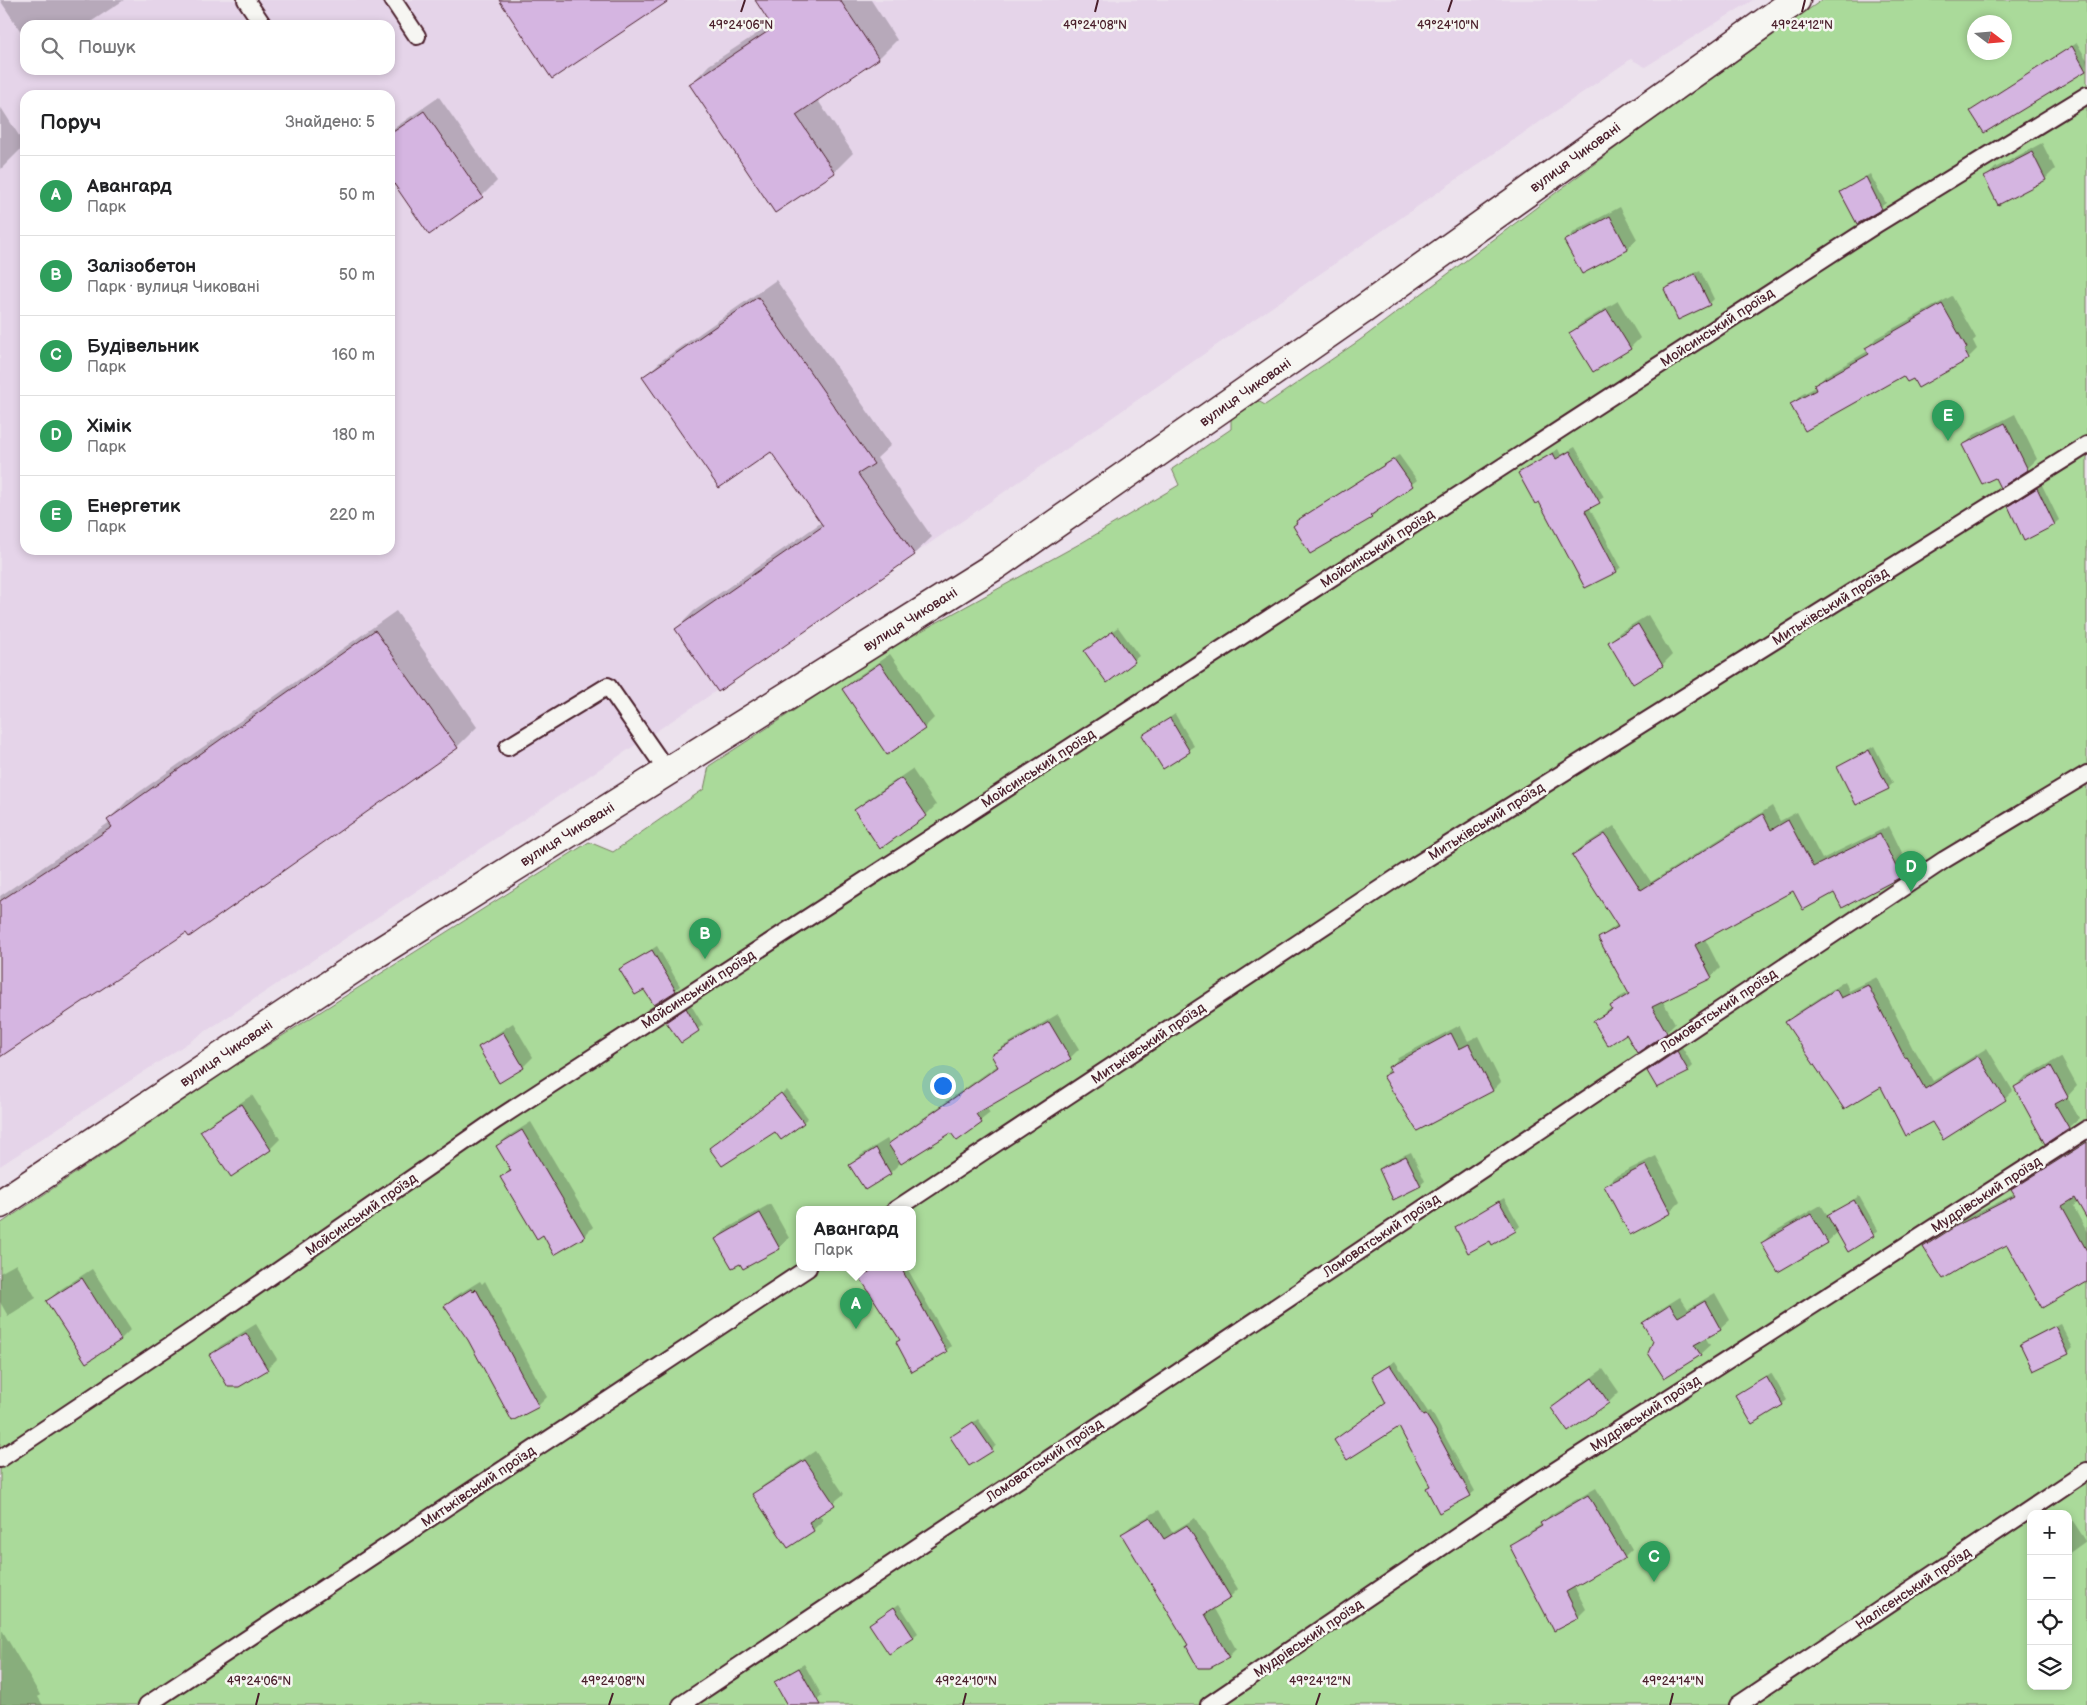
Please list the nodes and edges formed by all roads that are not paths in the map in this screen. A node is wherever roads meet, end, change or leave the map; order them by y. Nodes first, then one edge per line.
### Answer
1 (246, 0) edge
2 (394, 0) edge
3 (1796, 0) edge
4 (260, 20) edge
5 (417, 36) dead end
6 (2087, 94) edge
7 (2087, 445) edge
8 (508, 746) dead end
9 (667, 771) junction
10 (2087, 774) edge
11 (2087, 1129) edge
12 (0, 1204) edge
13 (901, 1206) edge
14 (803, 1271) edge
15 (0, 1459) edge
16 (2087, 1471) edge
17 (148, 1705) edge
18 (681, 1705) edge
19 (1208, 1705) edge
20 (1738, 1705) edge

1 - 4 lane
2 - 5 lane
3 - 9 street, вулиця Чиковані
6 - 15 lane, Мойсинський проїзд
7 - 13 lane, Митьківський проїзд
8 - 9 lane
9 - 12 street, вулиця Чиковані
10 - 18 lane, Ломоватський проїзд
11 - 19 lane, Мудрівський проїзд
14 - 17 lane, Митьківський проїзд
16 - 20 lane, Налісенський проїзд

